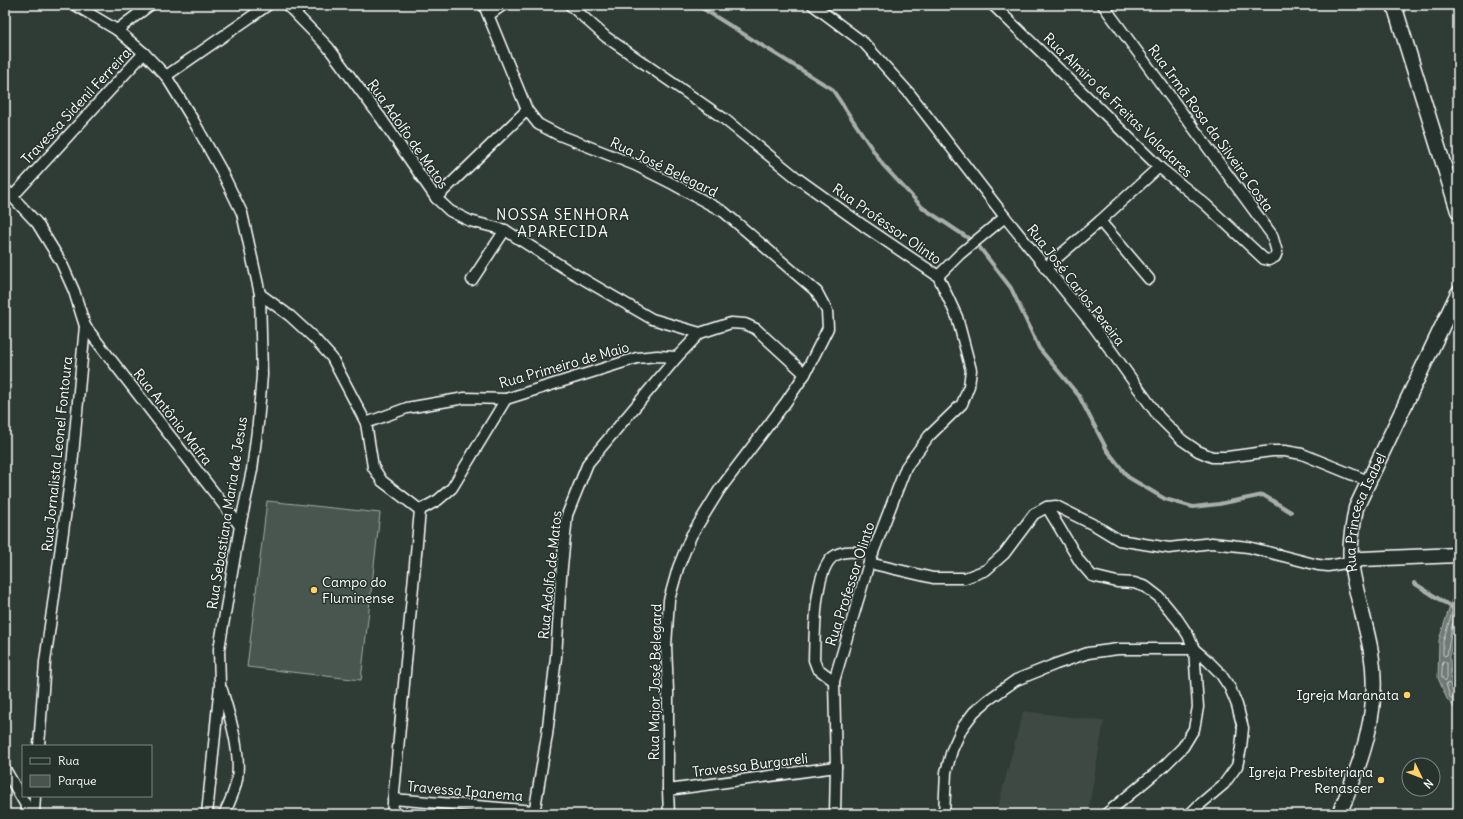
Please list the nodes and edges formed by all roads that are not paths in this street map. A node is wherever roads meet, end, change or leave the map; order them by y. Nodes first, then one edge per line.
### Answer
1 (75, 5) edge
2 (150, 5) edge
3 (268, 5) edge
4 (287, 5) edge
5 (484, 5) edge
6 (503, 5) edge
7 (570, 5) edge
8 (813, 5) edge
9 (993, 5) edge
10 (1104, 5) edge
11 (1394, 5) edge
12 (489, 15) junction
13 (117, 30) junction
14 (144, 53) junction
15 (166, 76) junction
16 (527, 110) junction
17 (1159, 166) junction
18 (9, 192) edge
19 (436, 198) junction
20 (1458, 211) edge
21 (1005, 217) junction
22 (1100, 221) junction
23 (506, 230) junction
24 (1261, 256) joint
25 (1045, 268) junction
26 (938, 276) junction
27 (1149, 279) dead end
28 (472, 280) dead end
29 (1458, 293) edge
30 (260, 294) junction
31 (85, 326) junction
32 (700, 333) junction
33 (677, 357) junction
34 (805, 374) junction
35 (506, 399) junction
36 (366, 423) junction
37 (1368, 481) junction
38 (1047, 507) junction
39 (420, 510) junction
40 (240, 526) junction
41 (1452, 555) edge
42 (871, 558) junction
43 (1356, 560) junction
44 (1194, 650) junction
45 (834, 681) junction
46 (220, 685) junction
47 (39, 745) edge
48 (836, 768) junction
49 (5, 769) edge
50 (668, 790) junction
51 (22, 796) edge
52 (22, 797) edge
53 (35, 797) edge
54 (393, 799) junction
55 (534, 812) edge
56 (33, 814) edge
57 (206, 814) edge
58 (224, 814) edge
59 (392, 814) edge
60 (669, 814) edge
61 (835, 814) edge
62 (944, 814) edge
63 (1106, 814) edge
64 (1190, 814) edge
65 (1339, 814) edge

1 - 13 street, Rua Sebastiana Maria de Jesus
2 - 13 street
3 - 15 street
4 - 19 street, Rua Adolfo de Matos
5 - 12 street, Rua José Belegard
6 - 12 street
7 - 26 street, Rua Professor Olinto
8 - 21 street, Rua José Carlos Pereira
9 - 17 street, Rua Almiro de Freitas Valadares
10 - 24 street, Rua Irmã Rosa da Silveira Costa
11 - 20 main road
12 - 16 street, Rua José Belegard
13 - 14 street, Rua Sebastiana Maria de Jesus
14 - 15 street, Rua Sebastiana Maria de Jesus
14 - 18 street, Travessa Sidenil Ferreira
15 - 30 street, Rua Sebastiana Maria de Jesus
16 - 19 street
16 - 34 street, Rua José Belegard
17 - 22 street
17 - 24 street, Rua Almiro de Freitas Valadares
18 - 31 street, Rua Jornalista Leonel Fontoura
19 - 23 street, Rua Adolfo de Matos
21 - 25 street, Rua José Carlos Pereira
21 - 26 street
22 - 25 street
22 - 27 street
23 - 28 street
23 - 32 street, Rua Adolfo de Matos
25 - 37 street, Rua José Carlos Pereira
26 - 42 street, Rua Professor Olinto
29 - 37 main road, Rua Princesa Isabel
30 - 36 street
30 - 40 street, Rua Sebastiana Maria de Jesus
31 - 40 street, Rua Antônio Mafra
31 - 47 street, Rua Jornalista Leonel Fontoura
32 - 33 street, Rua Adolfo de Matos
32 - 34 street
33 - 35 street, Rua Primeiro de Maio
33 - 55 street, Rua Adolfo de Matos
34 - 50 street, Rua Major José Belegard
35 - 36 street, Rua Primeiro de Maio
35 - 39 street
36 - 39 street
37 - 43 main road, Rua Princesa Isabel
38 - 42 street
38 - 43 street
38 - 44 street
39 - 54 street
40 - 46 street, Rua Sebastiana Maria de Jesus
41 - 43 main road
42 - 45 street, Rua Professor Olinto
42 - 45 street
43 - 65 main road, Rua Princesa Isabel
44 - 62 street
44 - 63 street
44 - 64 street
45 - 48 street, Rua Professor Olinto
46 - 57 street, Rua Sebastiana Maria de Jesus
46 - 58 street, Rua Sebastiana Maria de Jesus
48 - 50 street, Travessa Burgareli
48 - 61 street, Rua Professor Olinto
49 - 51 street
50 - 60 street, Rua Major José Belegard
52 - 56 street
53 - 56 street
54 - 55 street, Travessa Ipanema
54 - 59 street

